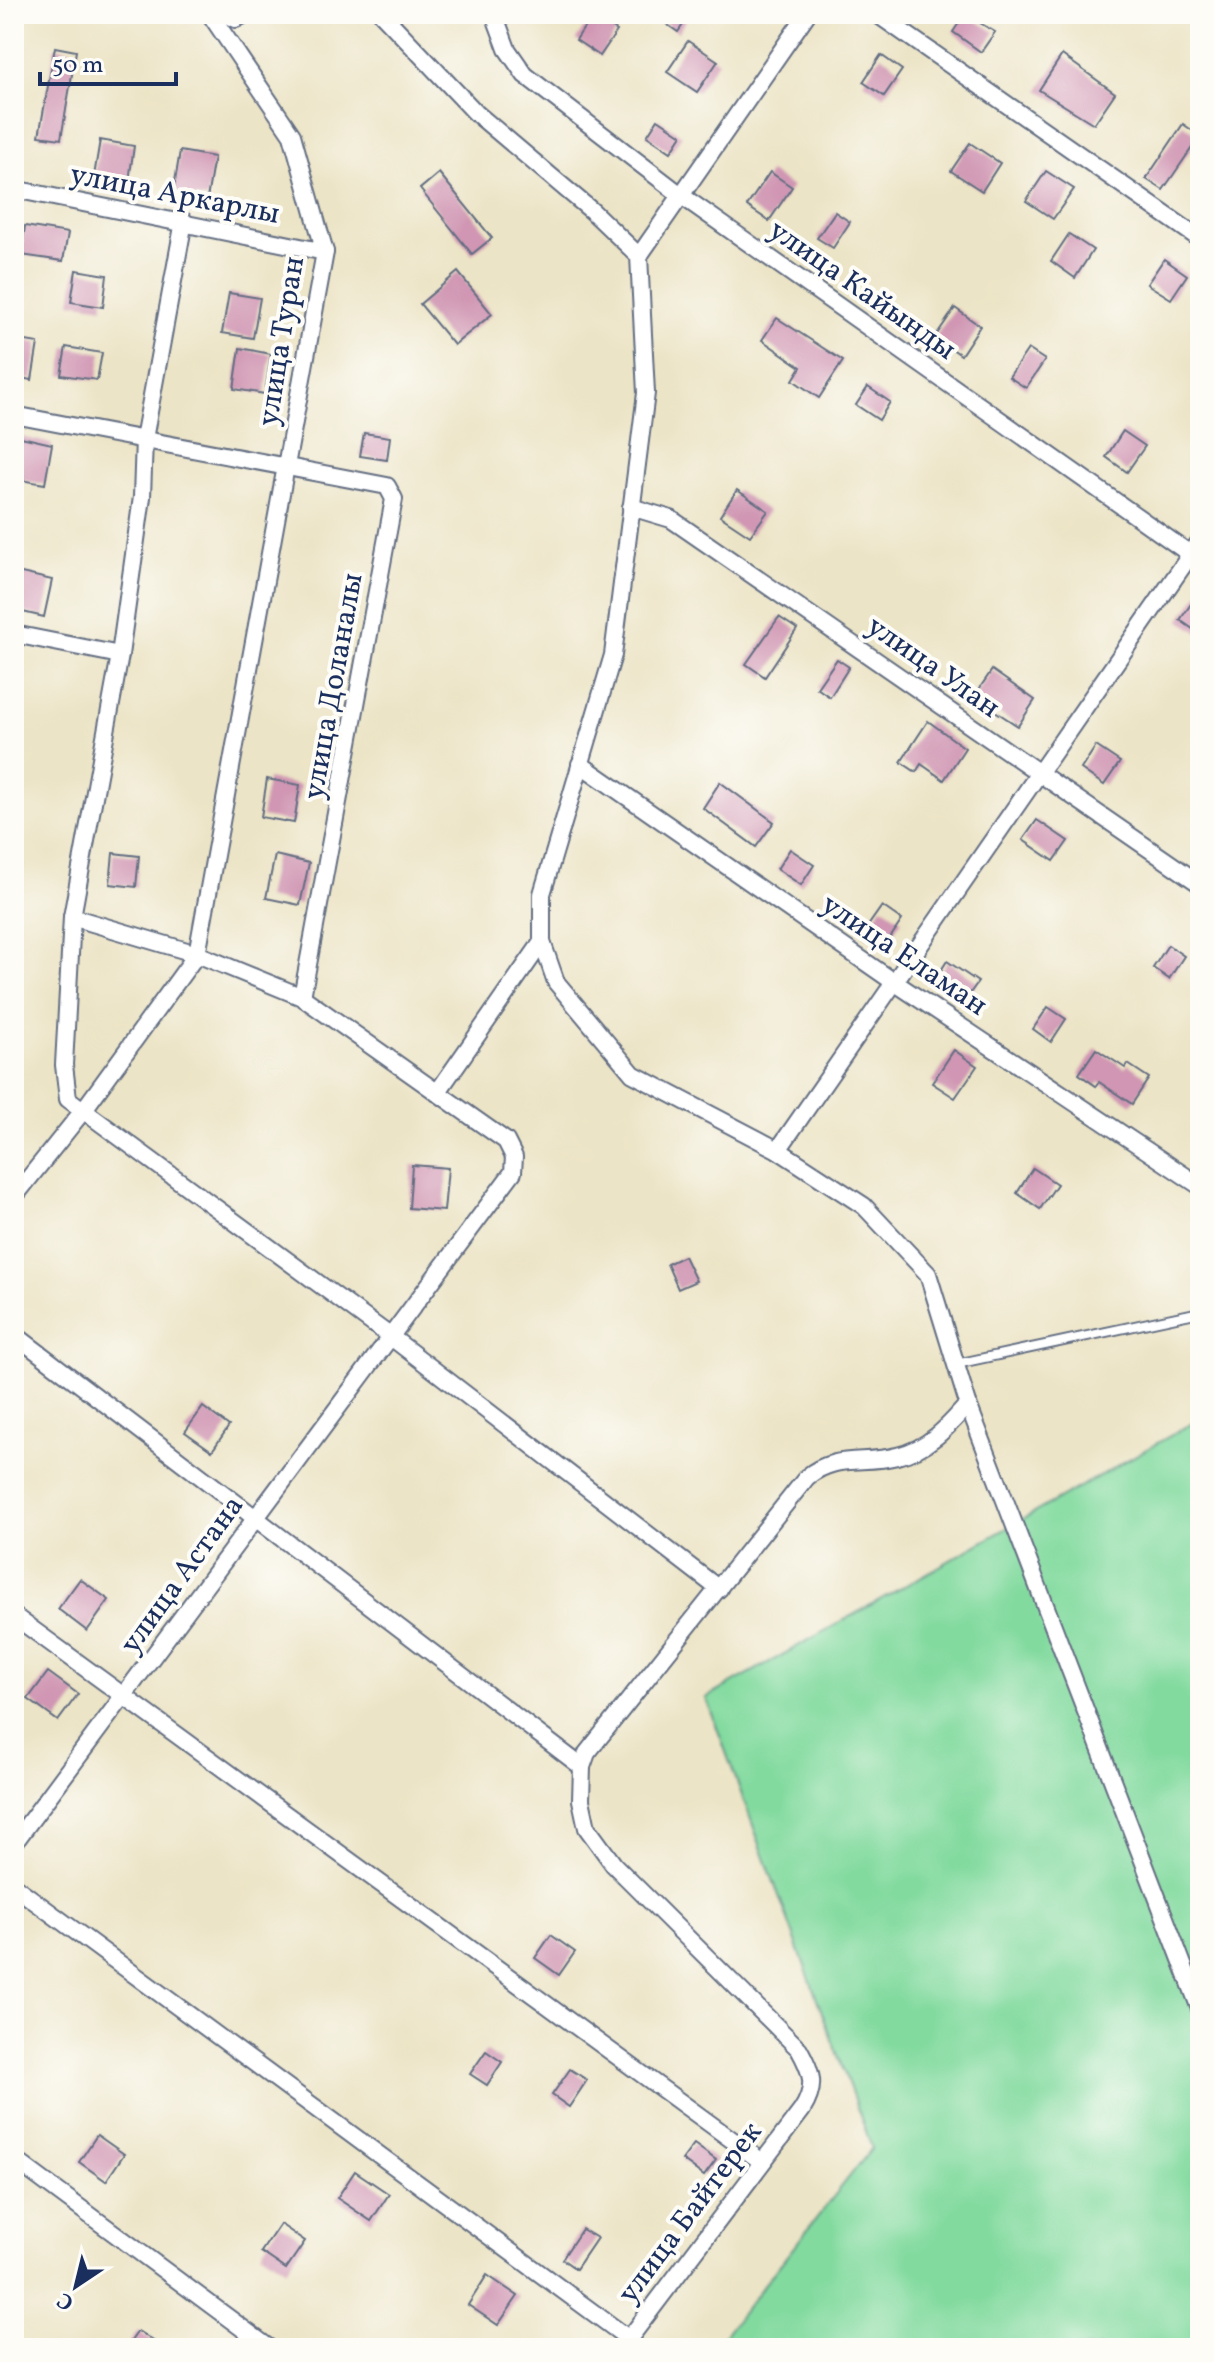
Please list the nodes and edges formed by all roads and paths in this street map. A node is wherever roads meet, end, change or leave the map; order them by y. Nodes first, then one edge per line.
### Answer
1 (210, 14) edge
2 (226, 14) edge
3 (245, 14) edge
4 (494, 14) edge
5 (807, 14) edge
6 (877, 14) edge
7 (391, 17) edge
8 (14, 189) edge
9 (682, 196) junction
10 (184, 221) junction
11 (1200, 239) edge
12 (325, 252) junction
13 (639, 256) junction
14 (14, 415) edge
15 (144, 439) junction
16 (289, 465) junction
17 (631, 507) junction
18 (1197, 552) edge
19 (14, 634) edge
20 (120, 655) junction
21 (580, 764) junction
22 (1039, 773) junction
23 (1200, 884) edge
24 (72, 917) junction
25 (542, 942) junction
26 (197, 954) junction
27 (894, 982) junction
28 (302, 997) junction
29 (437, 1093) junction
30 (82, 1112) junction
31 (778, 1150) junction
32 (1200, 1186) edge
33 (14, 1197) edge
34 (1200, 1312) edge
35 (14, 1334) edge
36 (391, 1337) junction
37 (956, 1364) junction
38 (968, 1404) junction
39 (257, 1517) junction
40 (719, 1589) junction
41 (14, 1616) edge
42 (124, 1698) junction
43 (582, 1767) junction
44 (14, 1843) edge
45 (14, 1886) edge
46 (1200, 2009) edge
47 (14, 2159) edge
48 (761, 2161) junction
49 (626, 2343) edge
50 (269, 2348) edge

1 - 12 street, улица Туран
2 - 3 street
4 - 9 street, улица Кайынды
5 - 9 street
6 - 11 street
7 - 13 street
8 - 10 street, улица Аркарлы
9 - 13 street
9 - 18 street, улица Кайынды
10 - 12 street, улица Аркарлы
10 - 15 street
12 - 16 street, улица Туран
13 - 17 street
14 - 15 street, улица Доланалы
15 - 16 street, улица Доланалы
15 - 20 street
16 - 26 street, улица Туран
16 - 28 street, улица Доланалы
17 - 21 street
17 - 22 street, улица Улан
18 - 22 street
19 - 20 street
20 - 24 street
21 - 25 street
21 - 27 street, улица Еламан
22 - 23 street, улица Улан
22 - 27 street
24 - 26 street, улица Астана
24 - 30 street
25 - 29 street
25 - 31 street
26 - 28 street, улица Астана
26 - 30 street
27 - 31 street
27 - 32 street, улица Еламан
28 - 29 street, улица Астана
29 - 36 street, улица Астана
30 - 33 street
30 - 36 street
31 - 37 street
34 - 37 lane
35 - 39 street
36 - 39 street, улица Астана
36 - 40 street
37 - 38 street
38 - 40 street
38 - 46 street
39 - 42 street, улица Астана
39 - 43 street
40 - 43 street
41 - 42 street
42 - 44 street, улица Астана
42 - 48 street
43 - 48 street, улица Байтерек
45 - 49 street
47 - 50 street
48 - 49 street, улица Байтерек

